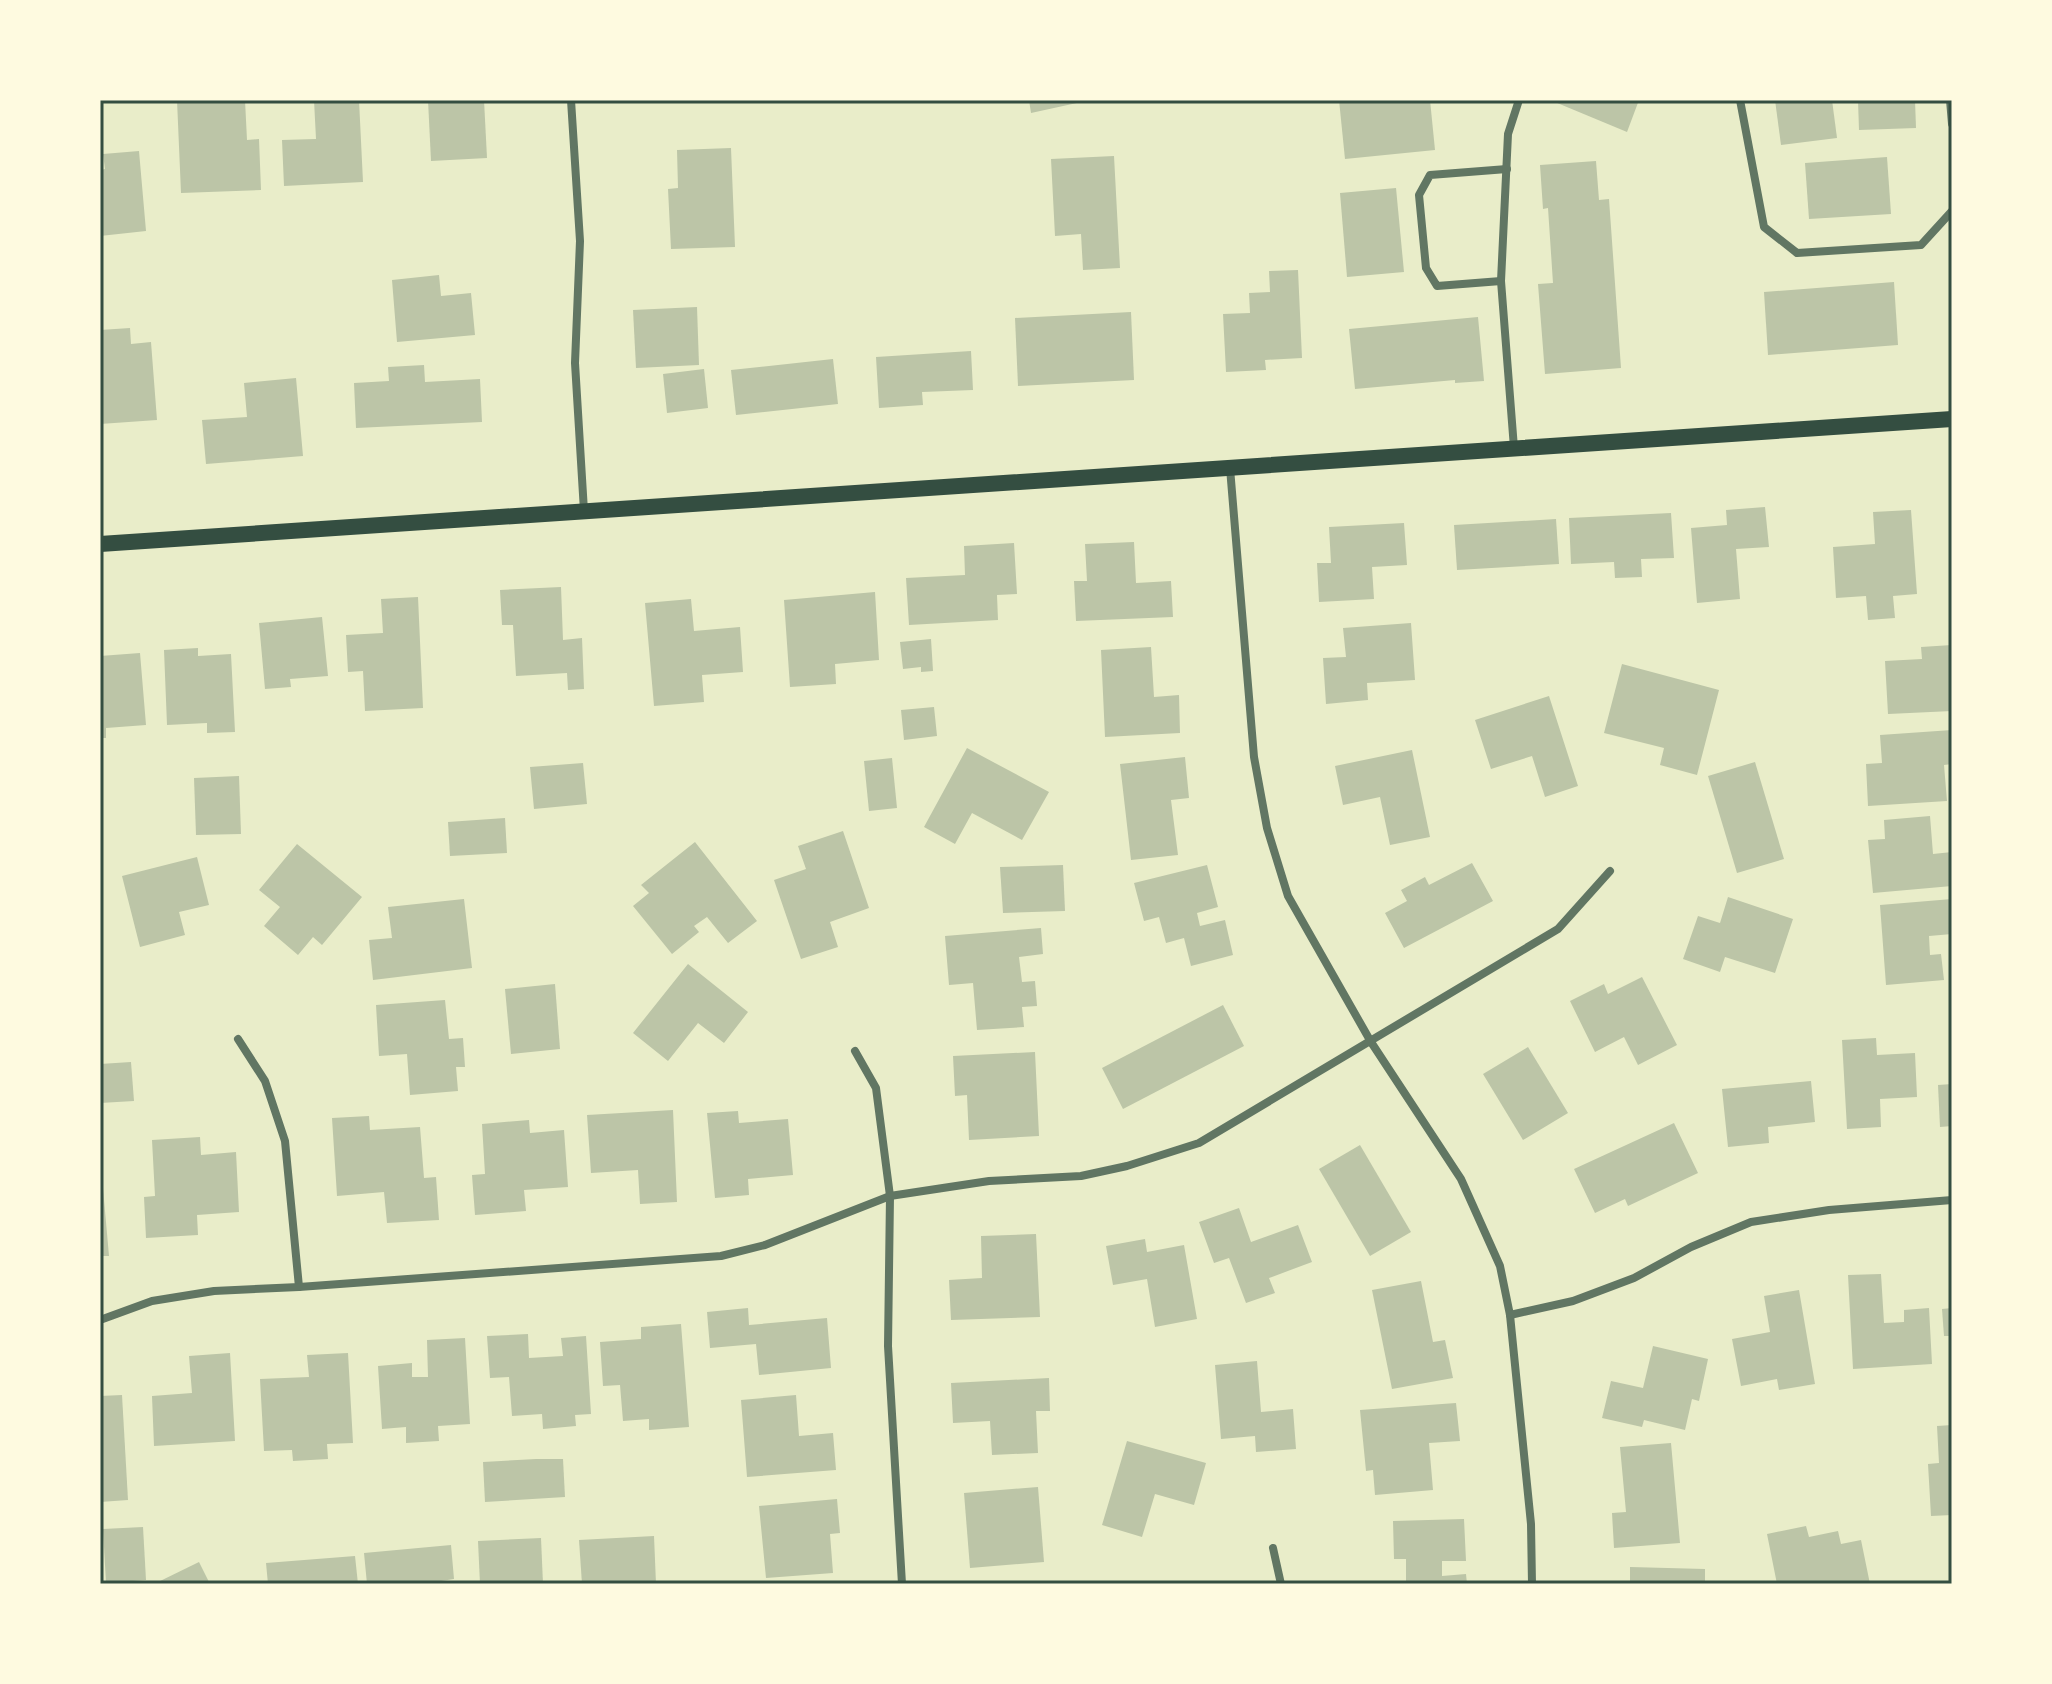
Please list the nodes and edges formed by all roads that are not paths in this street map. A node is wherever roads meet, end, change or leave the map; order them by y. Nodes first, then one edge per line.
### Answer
1 (571, 100) edge
2 (1519, 100) edge
3 (1740, 100) edge
4 (1950, 100) edge
5 (1952, 124) edge
6 (1507, 169) junction
7 (1952, 211) edge
8 (1501, 281) junction
9 (1952, 419) edge
10 (1514, 448) junction
11 (1230, 467) junction
12 (584, 511) junction
13 (100, 544) edge
14 (1610, 871) dead end
15 (238, 1039) dead end
16 (1371, 1042) junction
17 (855, 1051) dead end
18 (890, 1196) junction
19 (1952, 1200) edge
20 (299, 1287) junction
21 (1510, 1315) junction
22 (100, 1320) edge
23 (1273, 1548) dead end
24 (902, 1584) edge
25 (1281, 1584) edge
26 (1532, 1584) edge

1 - 12 street
2 - 6 street
3 - 7 street
4 - 5 street
6 - 8 street
6 - 8 street
8 - 10 street
9 - 10 main road
10 - 11 main road
11 - 12 main road
11 - 16 street
12 - 13 main road
14 - 16 street
15 - 20 street
16 - 18 street
16 - 21 street
17 - 18 street
18 - 20 street
18 - 24 street
19 - 21 street
20 - 22 street
21 - 26 street
23 - 25 street

